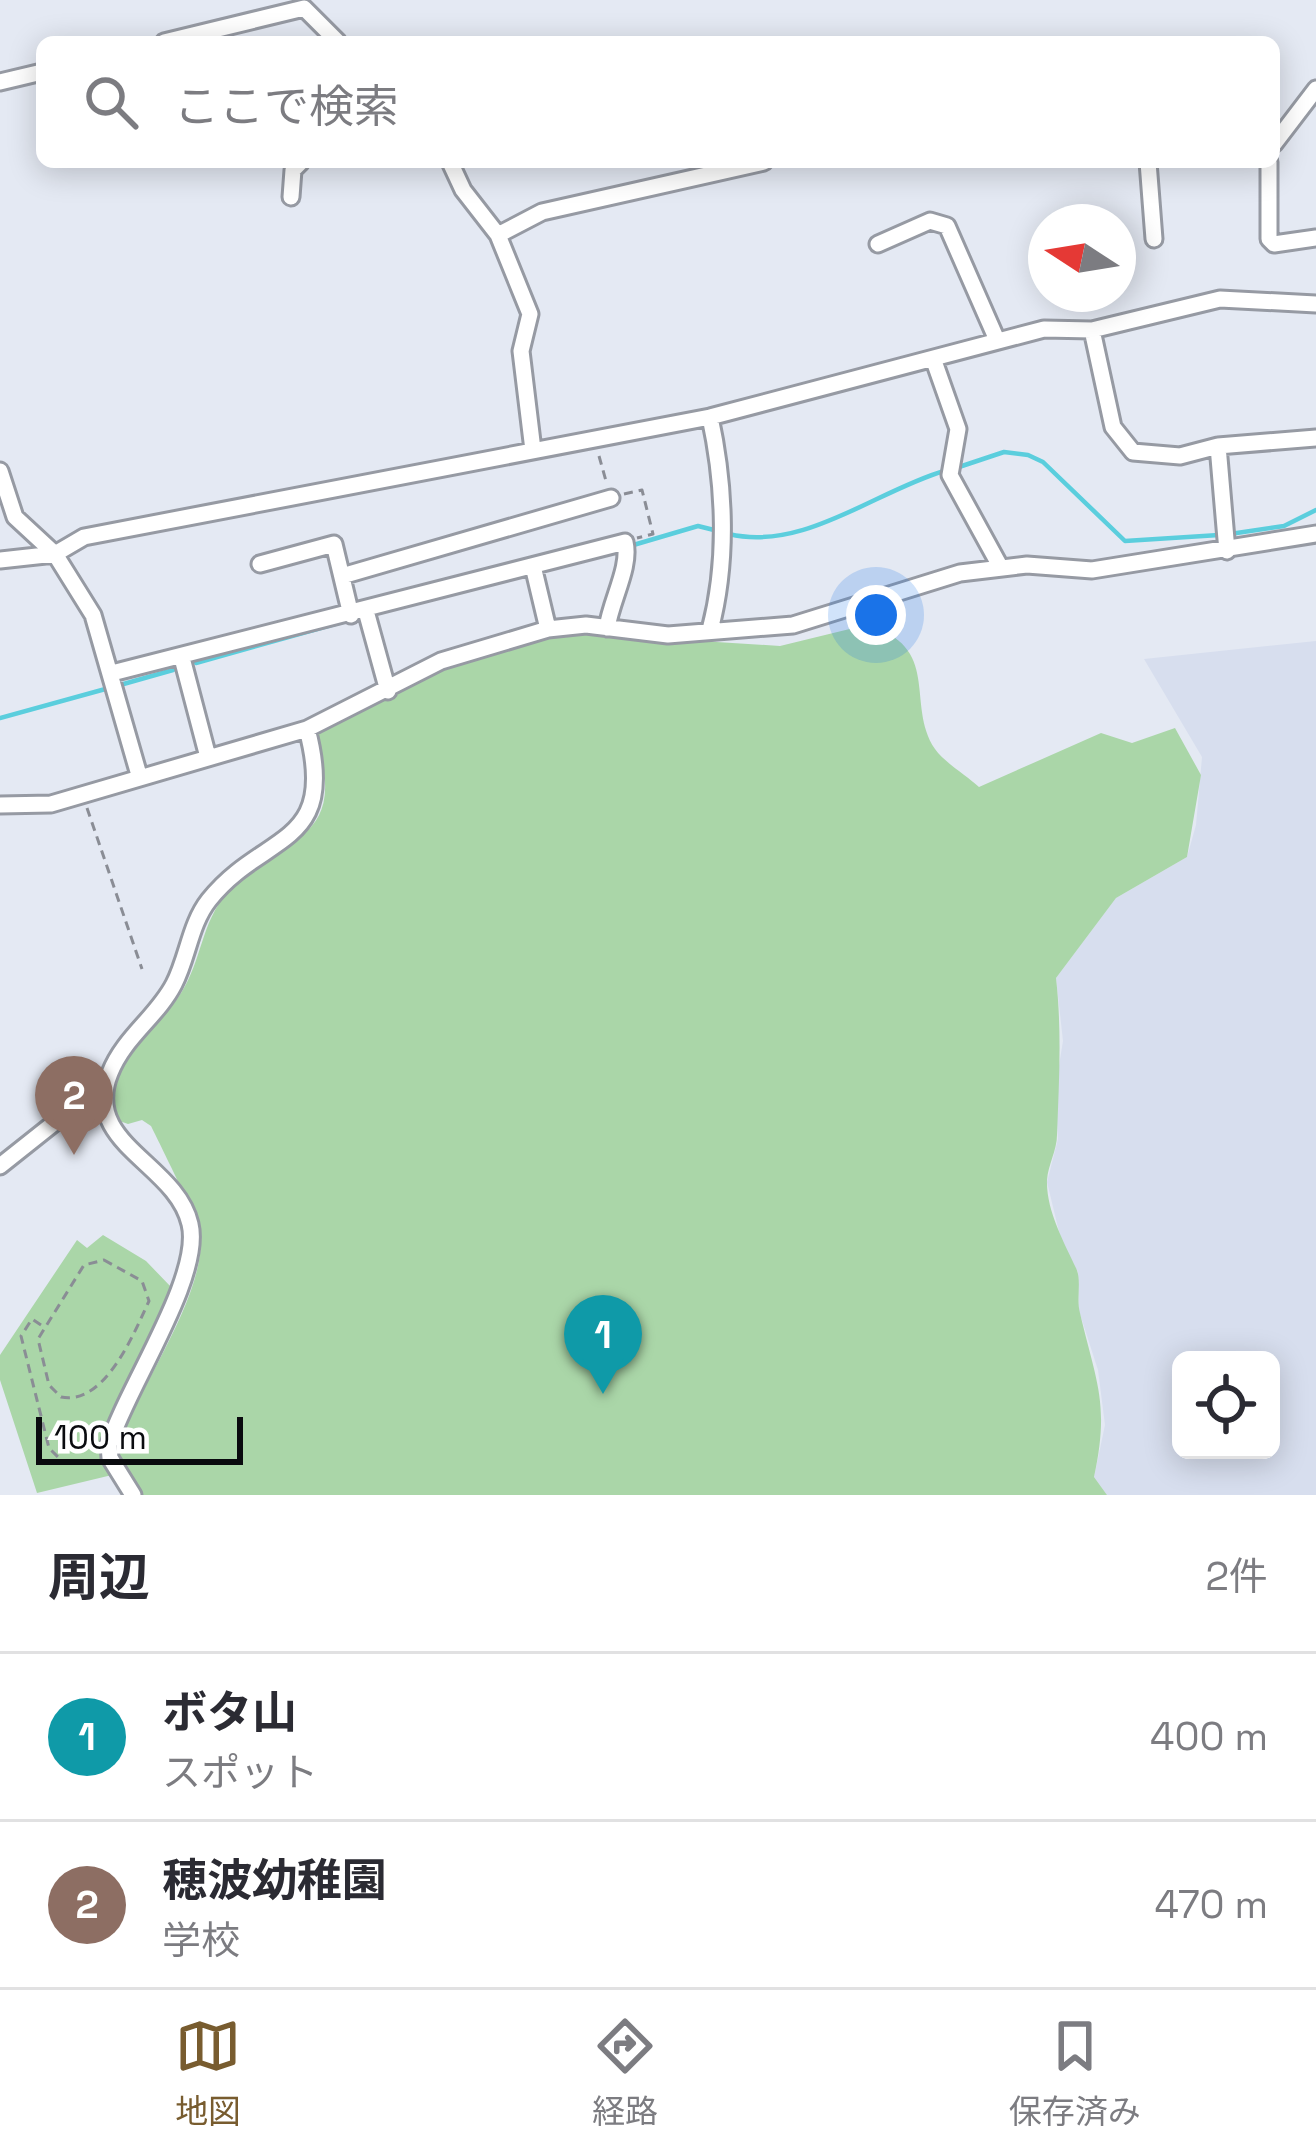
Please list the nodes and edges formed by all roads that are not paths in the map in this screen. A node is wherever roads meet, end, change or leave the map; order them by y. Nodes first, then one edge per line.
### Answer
1 (189, 36) edge
2 (332, 36) edge
3 (36, 73) edge
4 (0, 82) edge
5 (1316, 89) edge
6 (1280, 135) edge
7 (295, 168) edge
8 (453, 168) edge
9 (737, 168) edge
10 (1148, 168) edge
11 (1269, 168) edge
12 (291, 197) dead end
13 (498, 235) junction
14 (1316, 238) edge
15 (1154, 239) dead end
16 (878, 244) dead end
17 (1316, 304) edge
18 (1091, 330) junction
19 (997, 340) junction
20 (934, 361) junction
21 (710, 417) junction
22 (1316, 438) edge
23 (1218, 446) junction
24 (533, 450) junction
25 (0, 471) edge
26 (611, 498) road end
27 (1316, 534) edge
28 (1226, 539) junction
29 (55, 554) junction
30 (0, 560) edge
31 (260, 564) dead end
32 (1000, 568) junction
33 (535, 571) junction
34 (342, 576) junction
35 (362, 615) junction
36 (608, 628) junction
37 (548, 629) junction
38 (710, 630) junction
39 (182, 658) junction
40 (114, 681) junction
41 (388, 691) junction
42 (307, 729) junction
43 (208, 757) junction
44 (139, 775) junction
45 (0, 805) edge
46 (78, 1104) dead end
47 (0, 1166) edge
48 (134, 1495) edge

1 - 2 street
3 - 4 street
5 - 6 street
7 - 12 street
8 - 13 street
9 - 13 street
10 - 15 street
11 - 14 street
13 - 24 street
16 - 19 street
17 - 18 street
18 - 19 street
18 - 23 street
19 - 20 street
20 - 21 street
20 - 32 street
21 - 24 street
21 - 38 street
22 - 23 street
23 - 28 street
24 - 29 street
25 - 29 street
26 - 34 street
27 - 28 street
28 - 32 street
29 - 30 street
29 - 40 street
31 - 34 street
32 - 38 street
33 - 35 street
33 - 36 street
33 - 37 street
34 - 35 street
35 - 39 street
35 - 41 street
36 - 37 street
36 - 38 street
37 - 41 street
39 - 40 street
39 - 43 street
40 - 44 street
41 - 42 street
42 - 43 street
42 - 48 street
43 - 44 street
44 - 45 street
46 - 47 street

